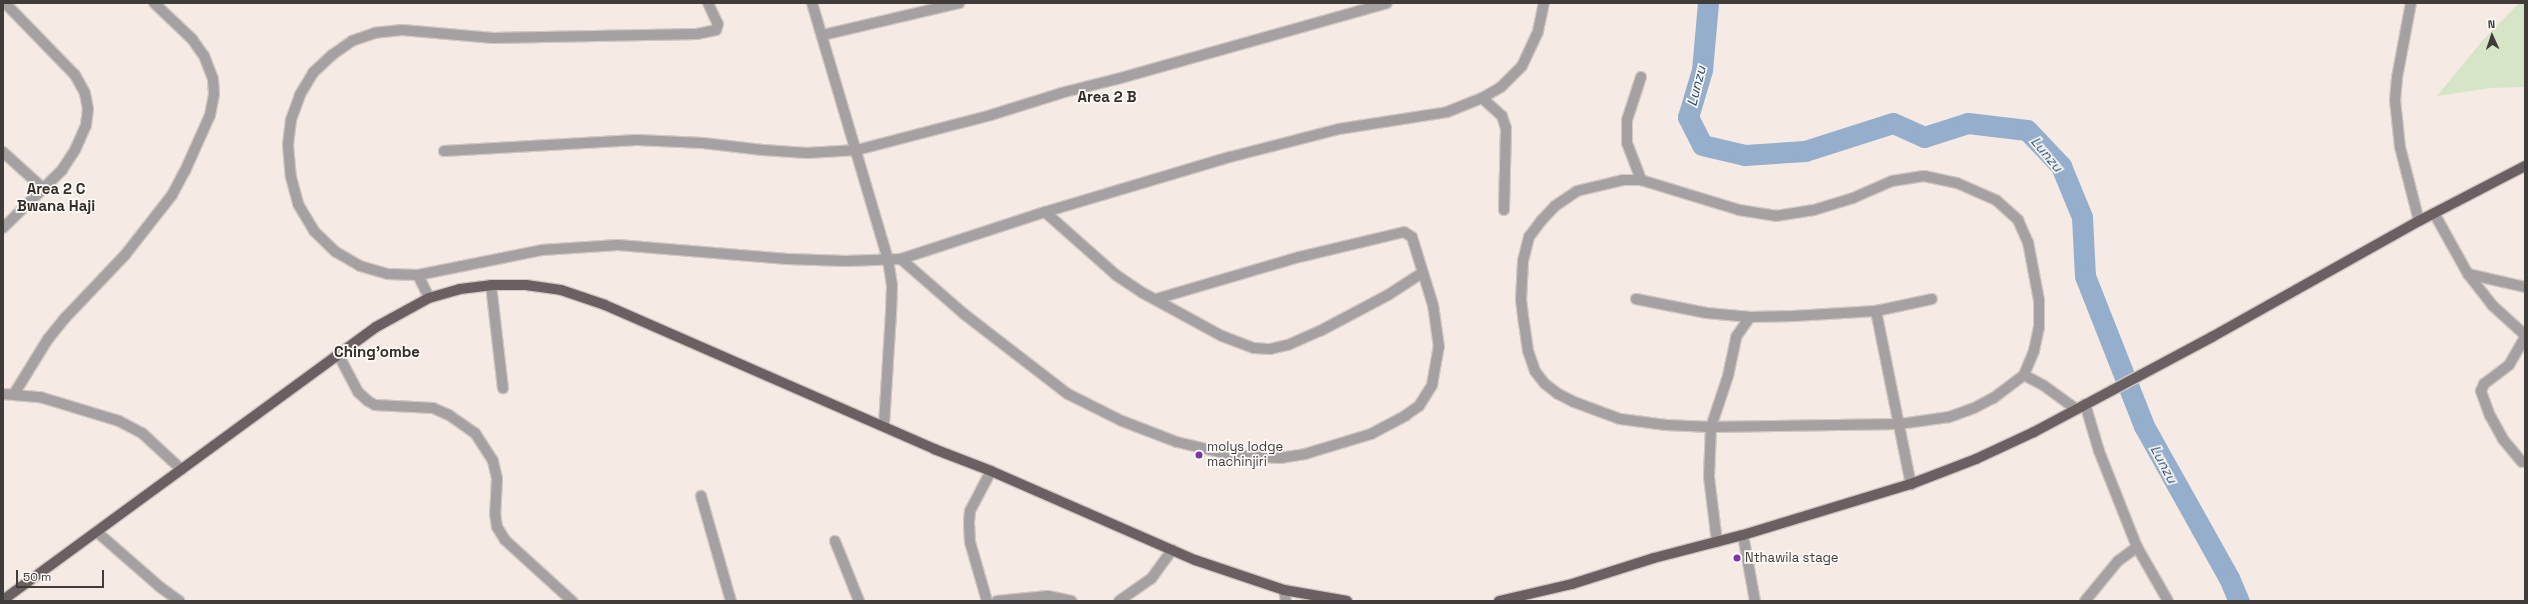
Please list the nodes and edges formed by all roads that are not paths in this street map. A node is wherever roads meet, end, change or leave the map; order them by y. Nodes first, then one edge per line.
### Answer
1 (5, 3) edge
2 (154, 3) edge
3 (708, 3) edge
4 (812, 3) edge
5 (959, 3) edge
6 (1386, 3) edge
7 (1544, 3) edge
8 (2411, 3) edge
9 (823, 35) junction
10 (1641, 77) dead end
11 (1482, 98) junction
12 (857, 150) junction
13 (444, 151) dead end
14 (3, 152) edge
15 (2525, 166) edge
16 (1641, 180) junction
17 (44, 189) junction
18 (1504, 210) dead end
19 (1045, 212) junction
20 (2434, 213) junction
21 (2419, 220) junction
22 (3, 228) edge
23 (901, 259) junction
24 (888, 260) junction
25 (1422, 273) junction
26 (2468, 274) junction
27 (418, 275) junction
28 (491, 285) junction
29 (2525, 287) edge
30 (429, 298) junction
31 (1156, 299) junction
32 (1636, 299) dead end
33 (1932, 299) dead end
34 (1876, 310) junction
35 (1750, 317) junction
36 (2525, 336) edge
37 (338, 354) junction
38 (2024, 376) junction
39 (503, 388) dead end
40 (3, 394) edge
41 (14, 394) junction
42 (2080, 406) junction
43 (1900, 424) junction
44 (884, 426) junction
45 (1711, 427) junction
46 (2522, 462) dead end
47 (182, 470) junction
48 (991, 471) junction
49 (1911, 484) junction
50 (702, 496) dead end
51 (97, 532) junction
52 (1744, 535) junction
53 (835, 541) dead end
54 (1717, 542) junction
55 (2137, 547) junction
56 (1172, 550) junction
57 (1284, 590) junction
58 (3, 600) edge
59 (178, 601) edge
60 (572, 601) edge
61 (731, 601) edge
62 (859, 601) edge
63 (987, 601) edge
64 (997, 601) edge
65 (1071, 601) edge
66 (1119, 601) edge
67 (1286, 601) edge
68 (1347, 601) edge
69 (1498, 601) edge
70 (1755, 601) edge
71 (2085, 601) edge
72 (2168, 601) edge

1 - 17 street
2 - 41 street
3 - 27 street
4 - 9 street
5 - 9 street
6 - 12 street
7 - 11 street
8 - 21 street
9 - 12 street
10 - 16 street
11 - 18 street
11 - 19 street
12 - 13 street
12 - 24 street
14 - 17 street
15 - 20 main road
16 - 38 street
16 - 45 street
17 - 22 street
19 - 23 street
19 - 31 street
20 - 21 main road
20 - 26 street
21 - 42 main road
23 - 24 street
23 - 25 street
24 - 27 street
24 - 44 street
25 - 31 street
25 - 31 street
26 - 29 street
26 - 36 street
27 - 30 street
28 - 30 main road
28 - 39 street
28 - 44 main road
30 - 37 main road
32 - 35 street
33 - 34 street
34 - 35 street
34 - 43 street
35 - 45 street
36 - 46 street
37 - 47 main road
37 - 60 street
38 - 42 street
38 - 43 street
40 - 41 street
41 - 47 street
42 - 49 main road
42 - 55 street
43 - 45 street
43 - 49 street
44 - 48 main road
45 - 54 street
47 - 51 main road
48 - 56 main road
48 - 63 street
49 - 52 main road
50 - 61 street
51 - 58 main road
51 - 59 street
52 - 54 main road
52 - 70 street
53 - 62 street
54 - 69 main road
55 - 71 street
55 - 72 street
56 - 57 main road
56 - 66 street
57 - 67 street
57 - 68 main road
64 - 65 street

